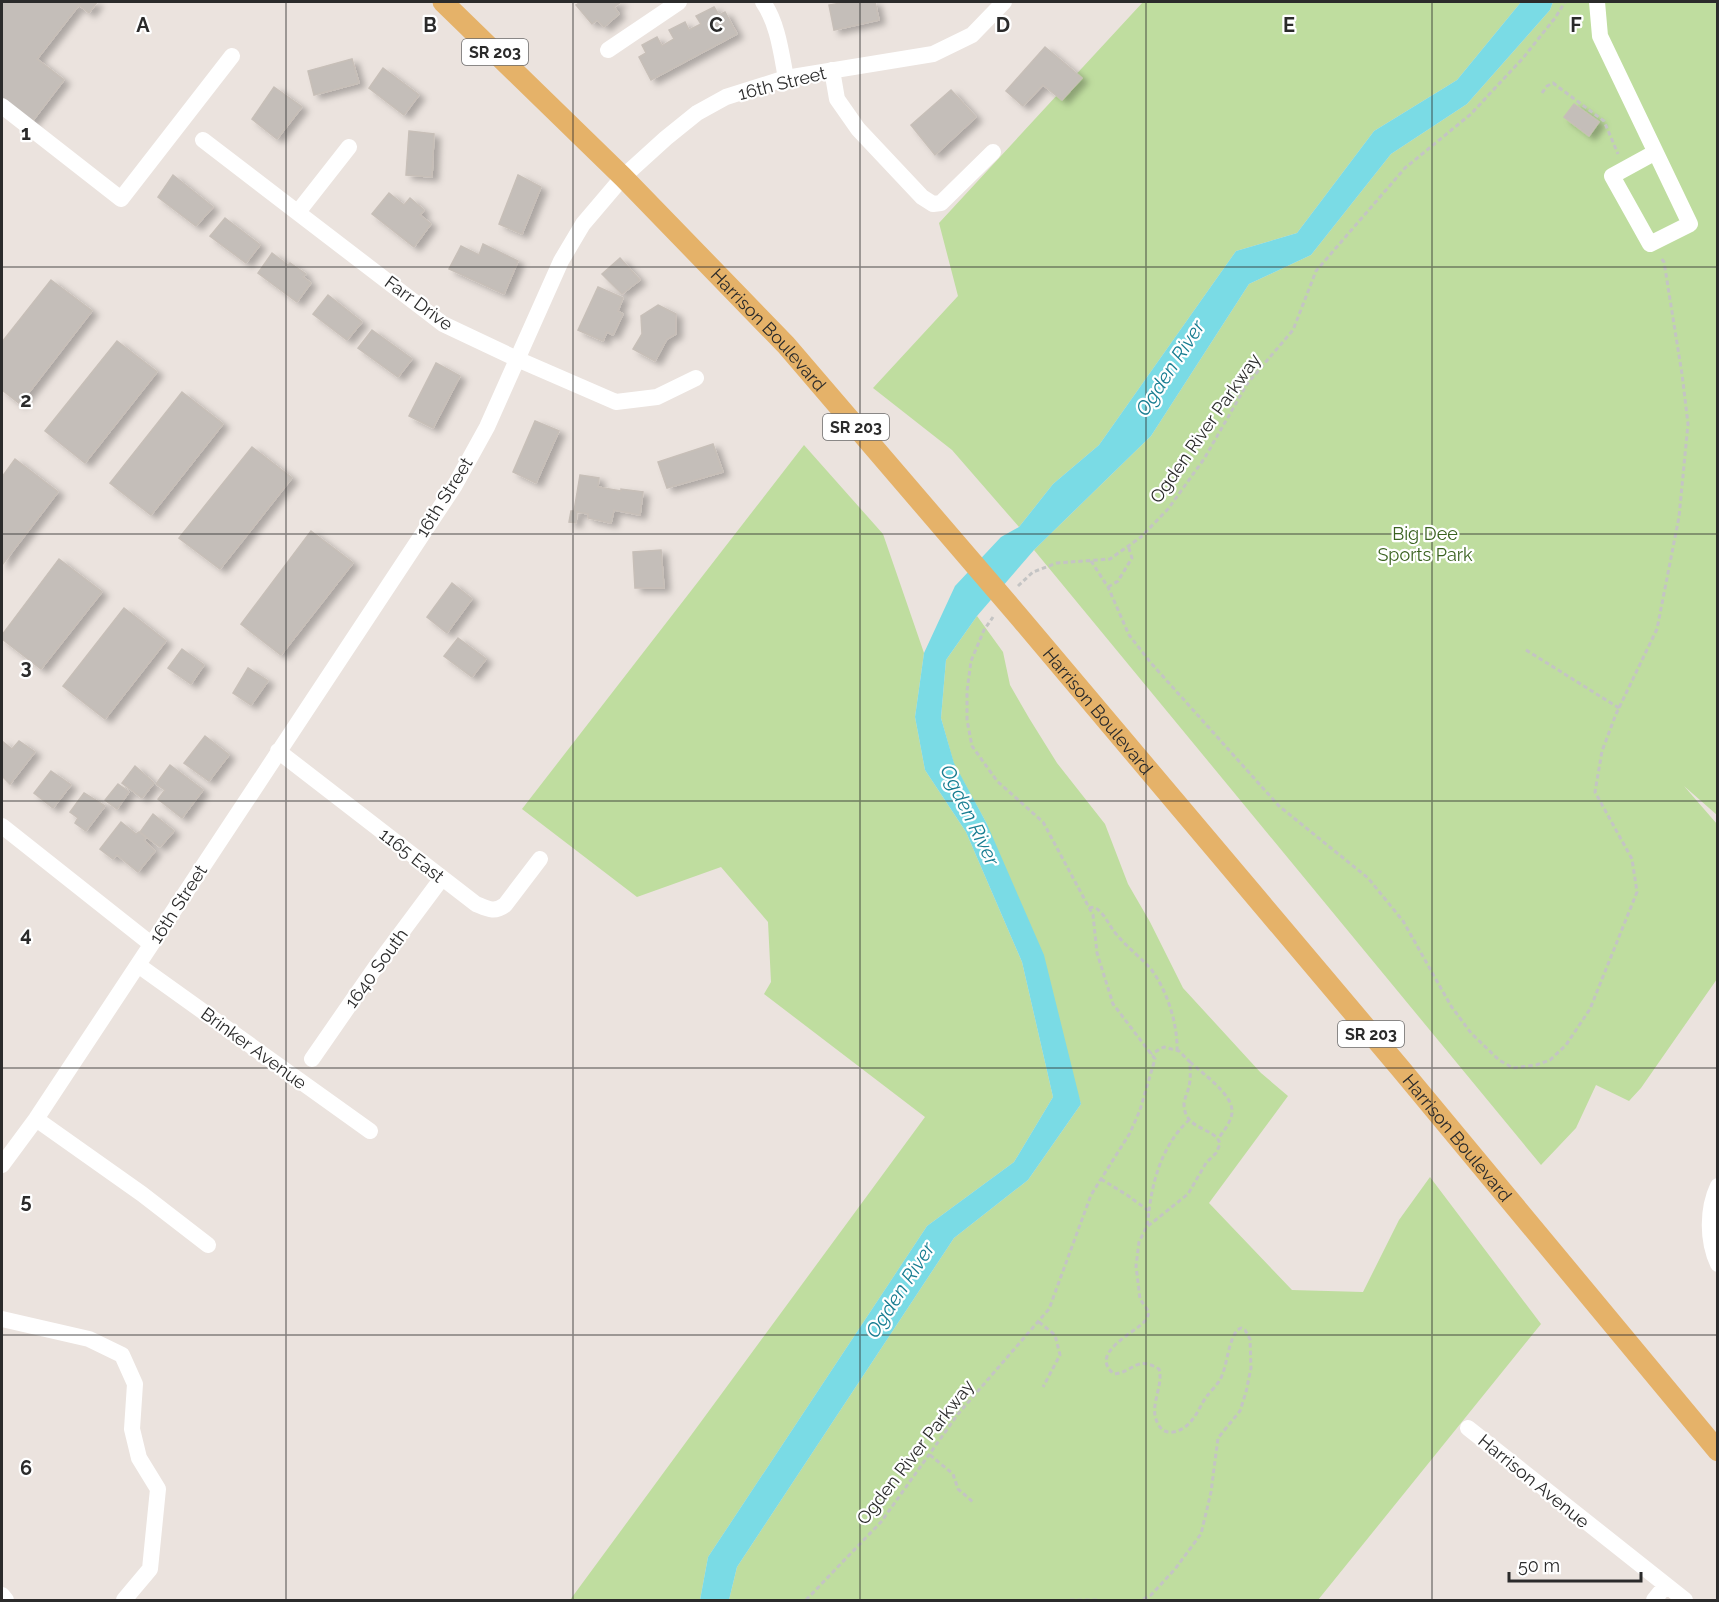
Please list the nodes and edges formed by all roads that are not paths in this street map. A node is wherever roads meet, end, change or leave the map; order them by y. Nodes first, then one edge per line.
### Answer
1 (443, 2) edge
2 (679, 2) edge
3 (764, 2) edge
4 (1004, 2) edge
5 (1597, 2) edge
6 (608, 50) dead end
7 (232, 56) dead end
8 (832, 70) junction
9 (786, 78) junction
10 (2, 106) edge
11 (203, 140) dead end
12 (349, 147) dead end
13 (993, 152) dead end
14 (1654, 153) junction
15 (623, 177) junction
16 (298, 212) junction
17 (517, 359) junction
18 (696, 378) dead end
19 (278, 751) junction
20 (2, 826) edge
21 (540, 859) dead end
22 (442, 878) junction
23 (151, 944) junction
24 (138, 964) junction
25 (312, 1059) dead end
26 (36, 1119) junction
27 (370, 1131) dead end
28 (2, 1165) edge
29 (1718, 1186) edge
30 (208, 1245) dead end
31 (1718, 1264) edge
32 (2, 1319) edge
33 (1468, 1428) dead end
34 (1718, 1451) edge
35 (1666, 1586) junction
36 (2, 1595) edge
37 (6, 1600) edge
38 (124, 1600) edge
39 (1654, 1600) edge
40 (1684, 1600) edge

1 - 15 main road, Harrison Boulevard / SR 203
2 - 6 street
3 - 9 street
4 - 8 street, 16th Street
5 - 14 street
7 - 10 street
8 - 9 street, 16th Street
8 - 13 street
9 - 15 street, 16th Street
11 - 16 street, Farr Drive
12 - 16 street
14 - 14 street
15 - 17 street, 16th Street
15 - 34 main road, Harrison Boulevard / SR 203
16 - 17 street, Farr Drive
17 - 18 street, Farr Drive
17 - 19 street, 16th Street
19 - 22 street, 1165 East
19 - 23 street, 16th Street
20 - 23 street
21 - 22 street, 1165 East
22 - 25 street, 1640 South
23 - 24 street, 16th Street
24 - 26 street, 16th Street
24 - 27 street, Brinker Avenue
26 - 28 street, 16th Street
26 - 30 street
29 - 31 street
32 - 38 street
33 - 35 street, Harrison Avenue
35 - 39 street
35 - 40 street, Harrison Avenue
36 - 37 street

